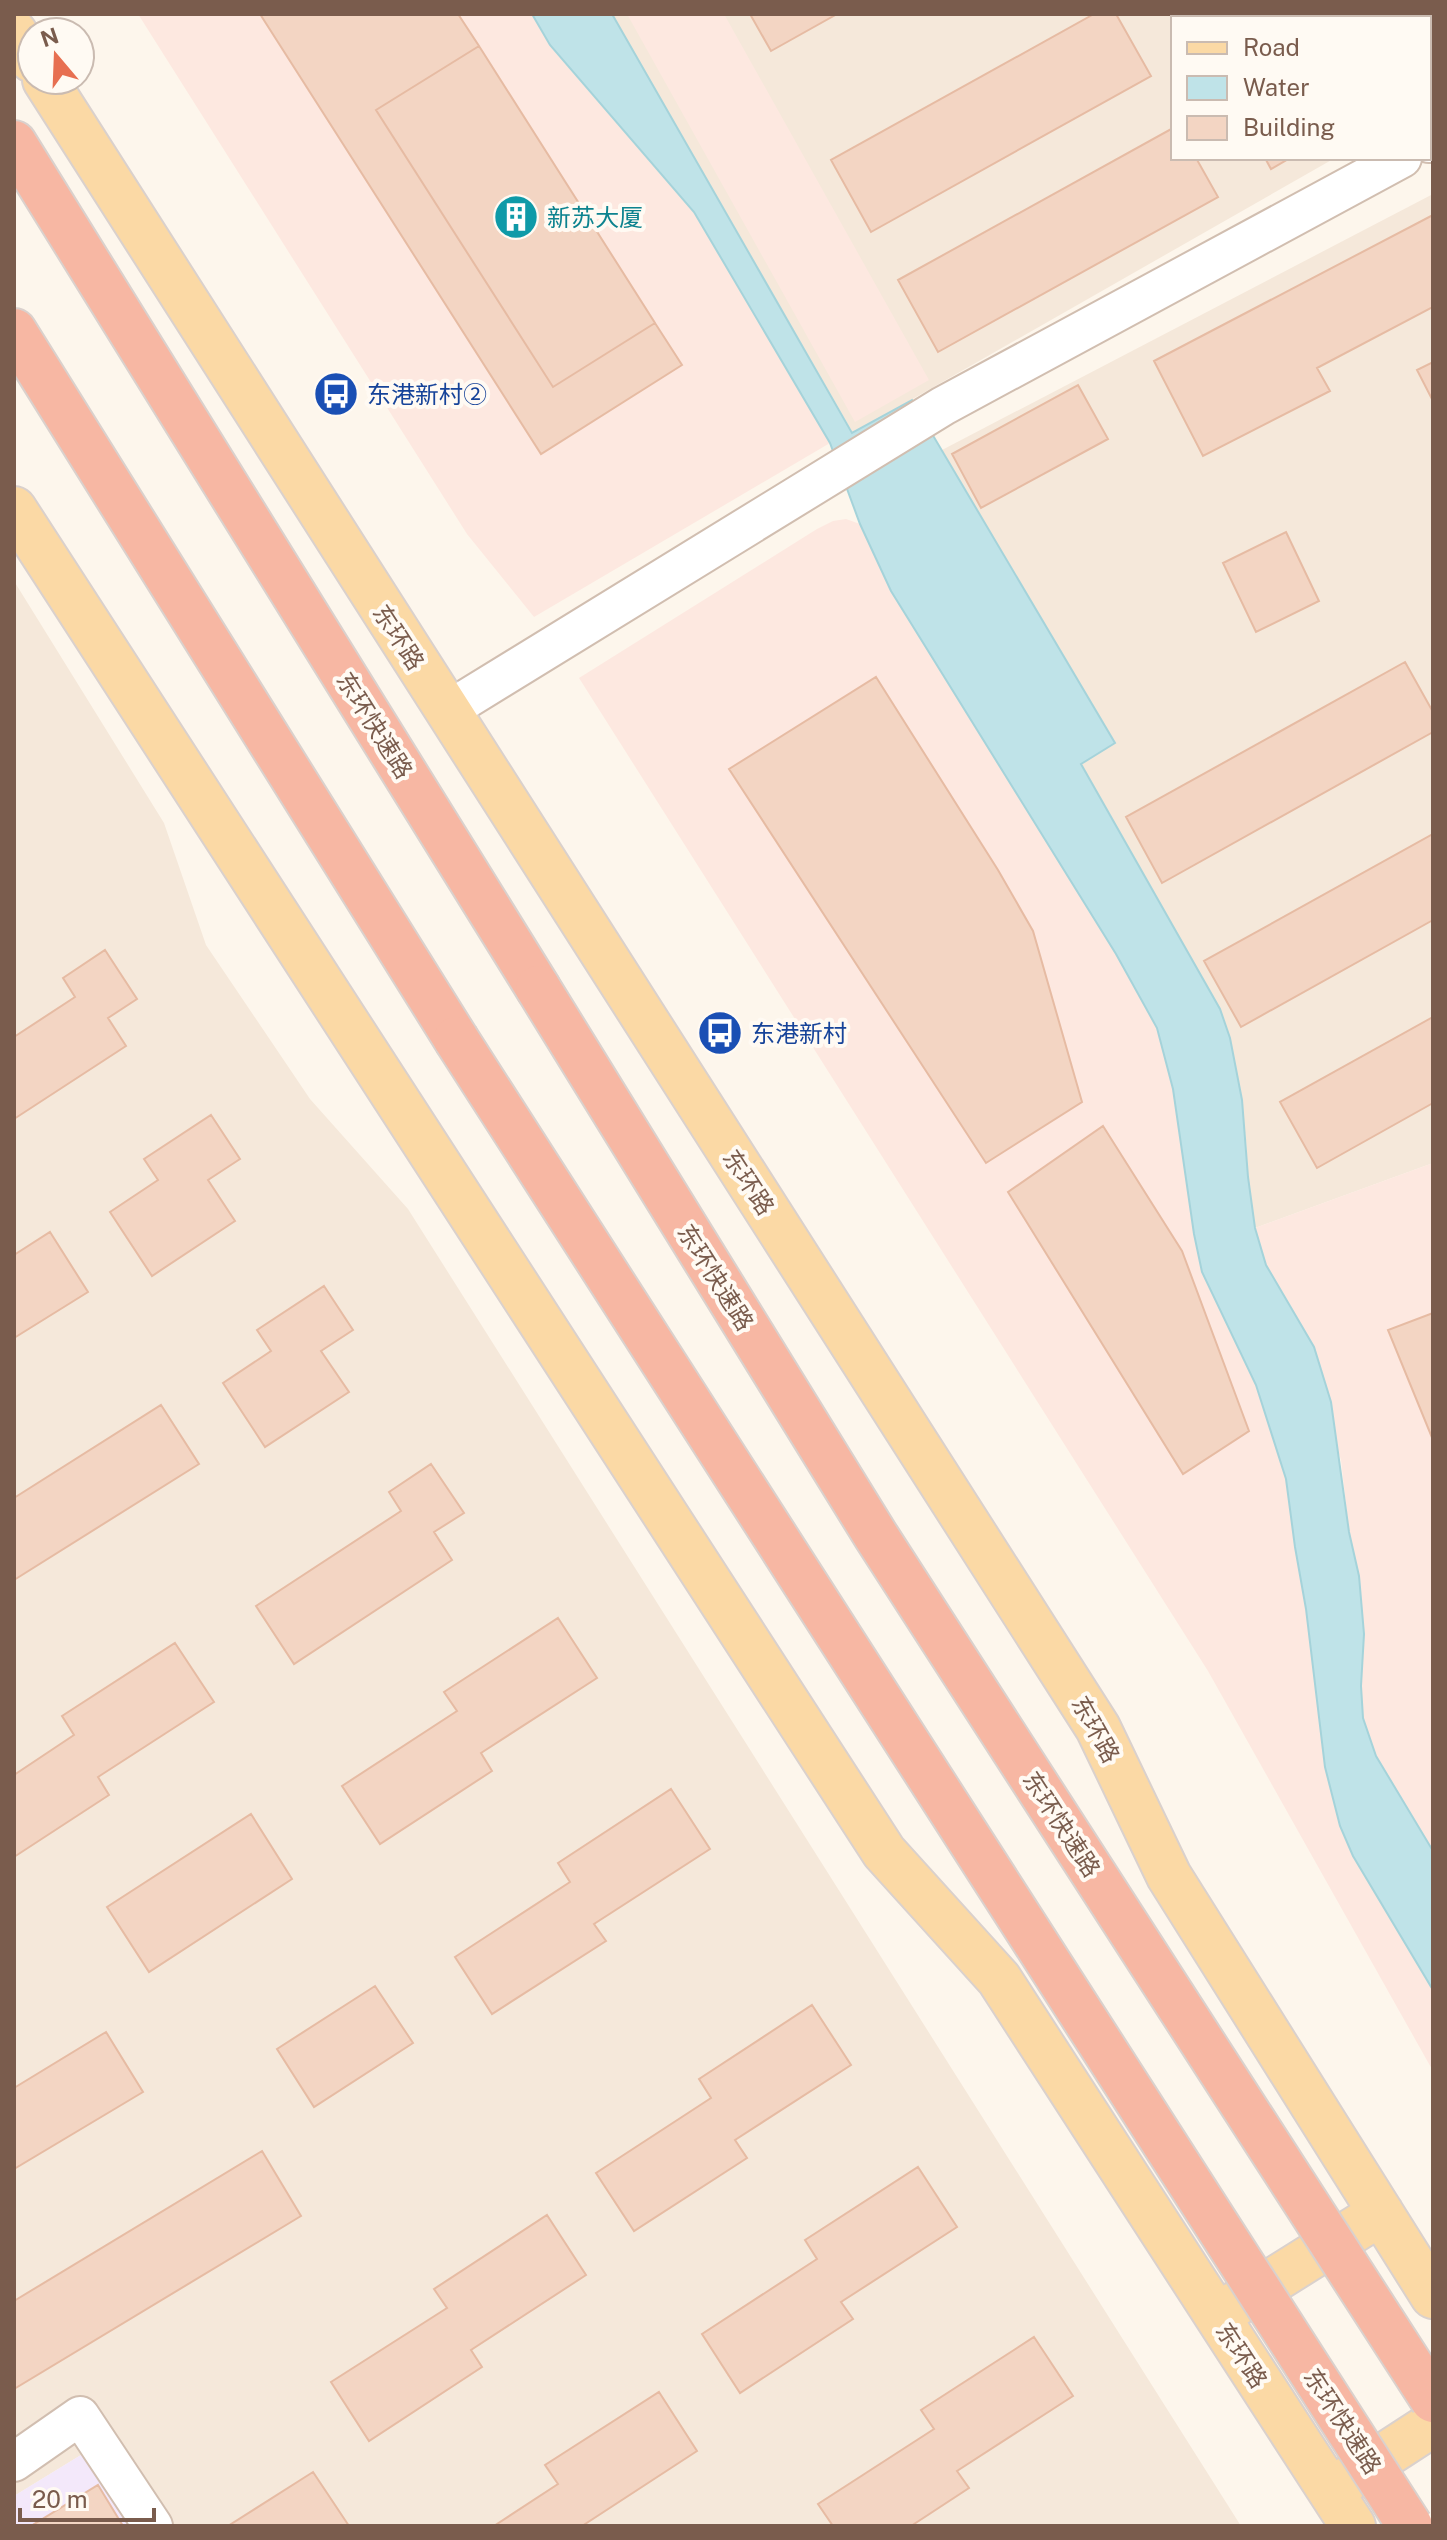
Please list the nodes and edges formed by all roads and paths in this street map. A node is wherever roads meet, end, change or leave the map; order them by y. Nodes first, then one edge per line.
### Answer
1 (55, 96) edge
2 (14, 143) edge
3 (1398, 160) edge
4 (14, 331) edge
5 (14, 509) edge
6 (447, 711) junction
7 (1381, 2213) junction
8 (1433, 2296) edge
9 (1217, 2316) junction
10 (1433, 2400) edge
11 (1433, 2424) edge
12 (14, 2462) edge
13 (1342, 2508) edge
14 (153, 2526) edge
15 (1410, 2526) edge

1 - 6 main road, 东环路
2 - 10 highway, 东环快速路, bridge
3 - 6 street
4 - 15 highway, 东环快速路, bridge
5 - 9 main road, 东环路
6 - 7 main road, 东环路
7 - 8 main road, 东环路
7 - 9 main road
9 - 13 main road, 东环路
11 - 13 main road
12 - 14 street

